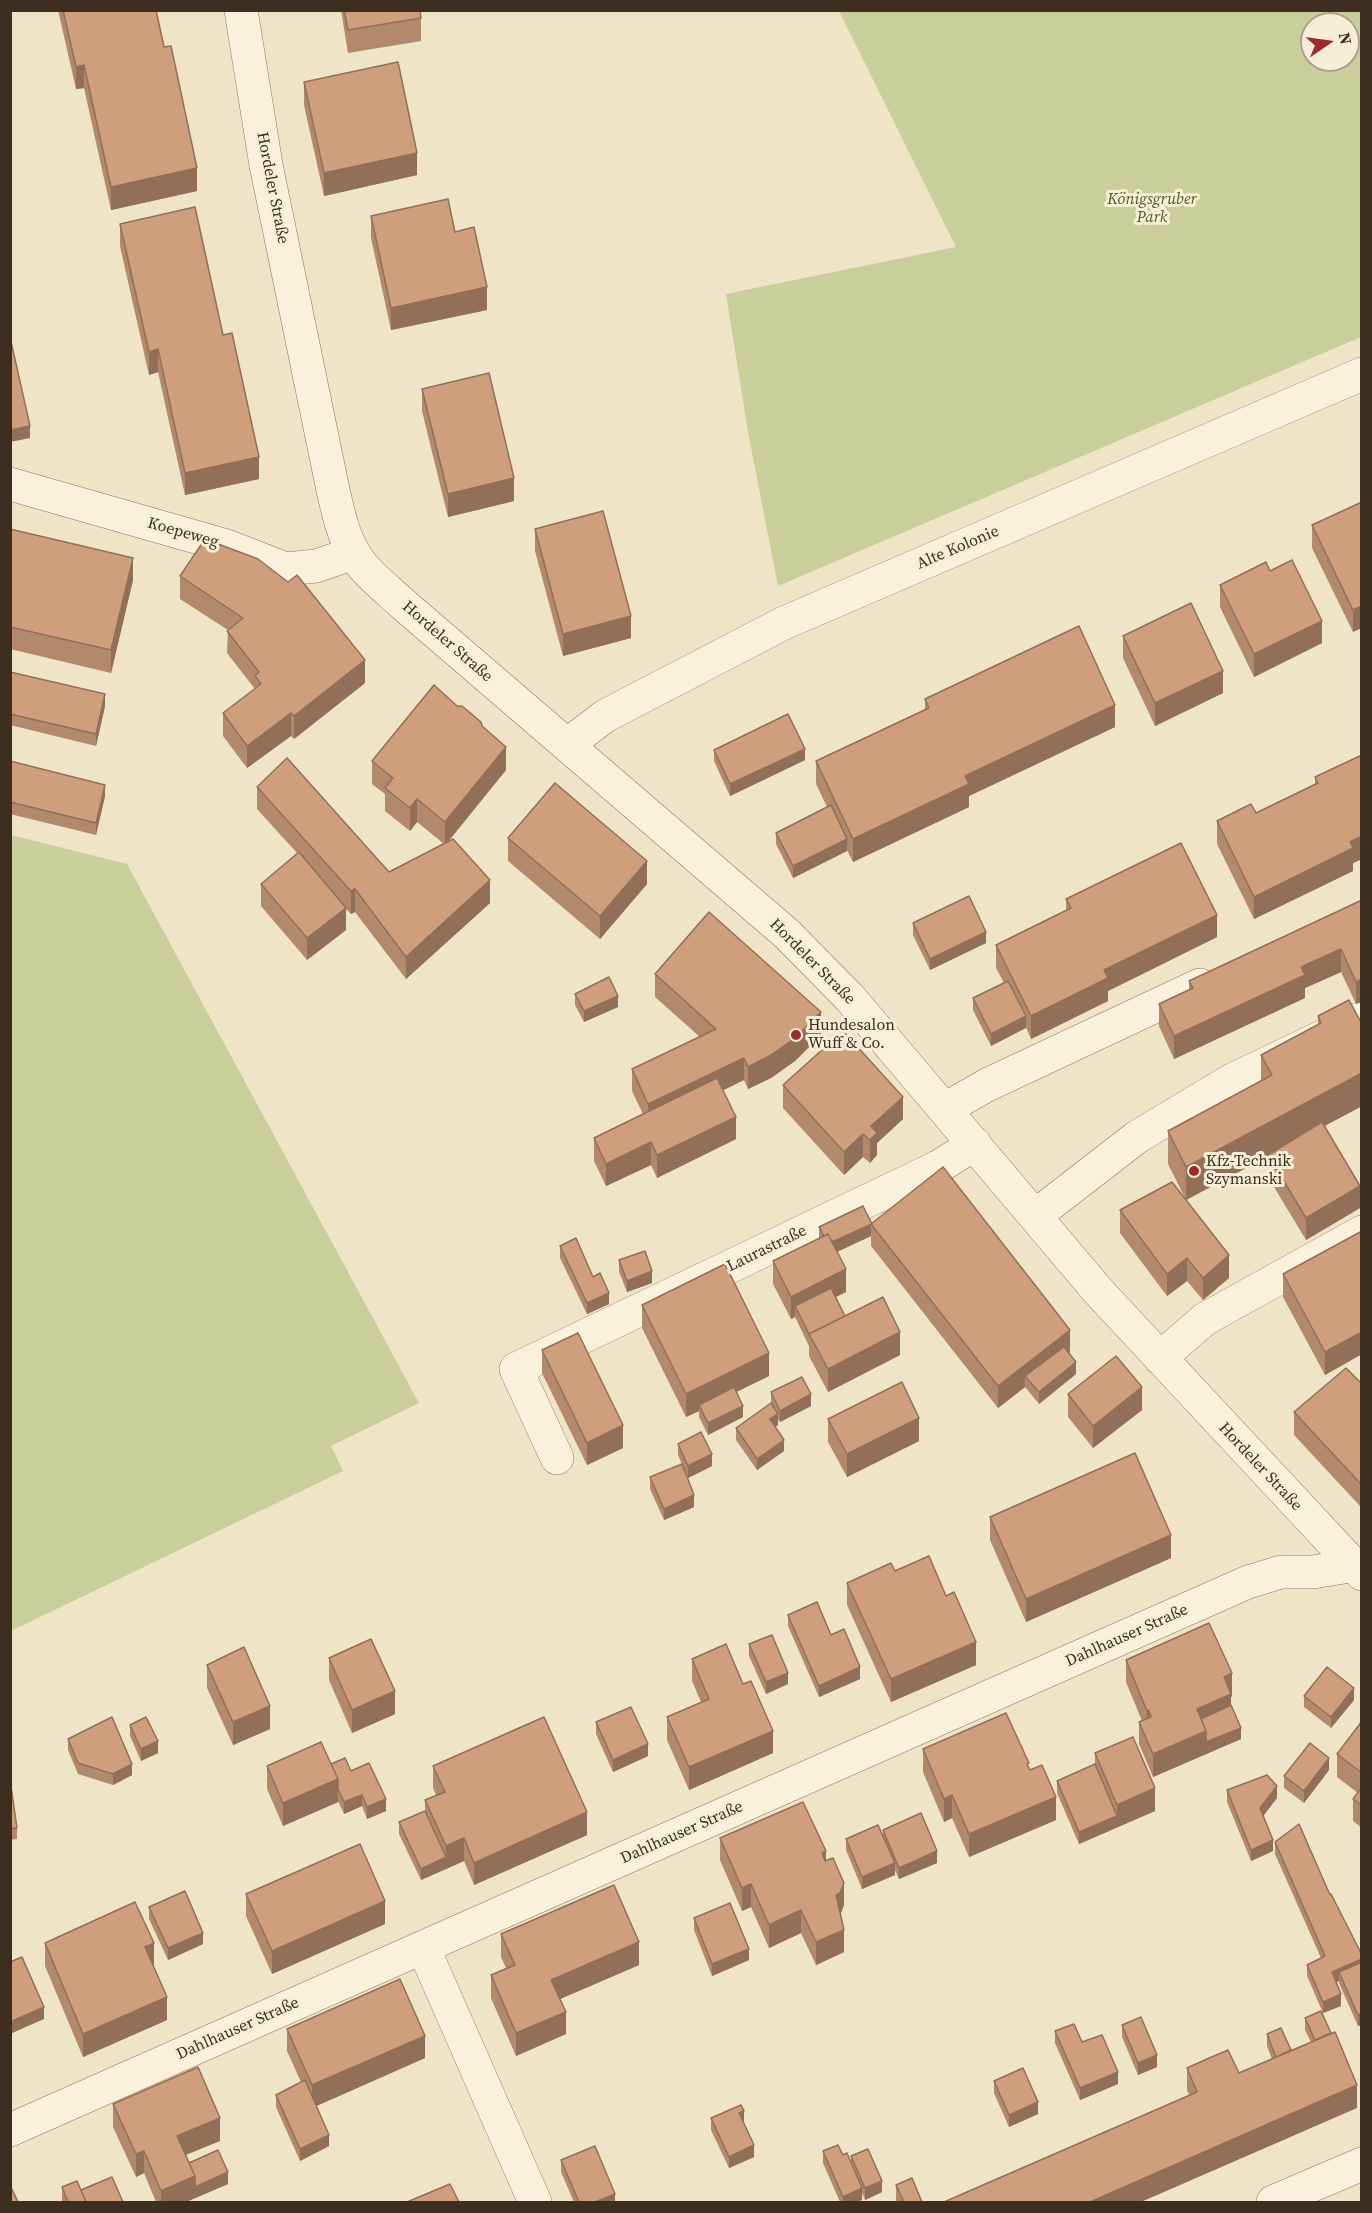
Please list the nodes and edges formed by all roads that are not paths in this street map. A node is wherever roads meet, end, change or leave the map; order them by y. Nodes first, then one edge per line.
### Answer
1 (241, 10) edge
2 (1362, 374) edge
3 (10, 484) edge
4 (354, 553) junction
5 (567, 745) junction
6 (1228, 972) edge
7 (1362, 1018) edge
8 (945, 1109) junction
9 (975, 1144) junction
10 (1035, 1216) junction
11 (1362, 1232) edge
12 (1160, 1358) junction
13 (557, 1458) dead end
14 (1359, 1569) edge
15 (423, 1947) junction
16 (10, 2130) edge
17 (1362, 2164) edge
18 (535, 2202) edge
19 (1273, 2202) edge

1 - 4 street, Hordeler Straße
2 - 5 street, Alte Kolonie
3 - 4 street, Koepeweg
4 - 5 street, Hordeler Straße
5 - 8 street, Hordeler Straße
6 - 8 street
7 - 10 street
8 - 9 street, Hordeler Straße
9 - 10 street, Hordeler Straße
9 - 13 street, Laurastraße
10 - 12 street, Hordeler Straße
11 - 12 street
12 - 14 street, Hordeler Straße
14 - 15 street, Dahlhauser Straße
15 - 16 street, Dahlhauser Straße
15 - 18 street
17 - 19 street

